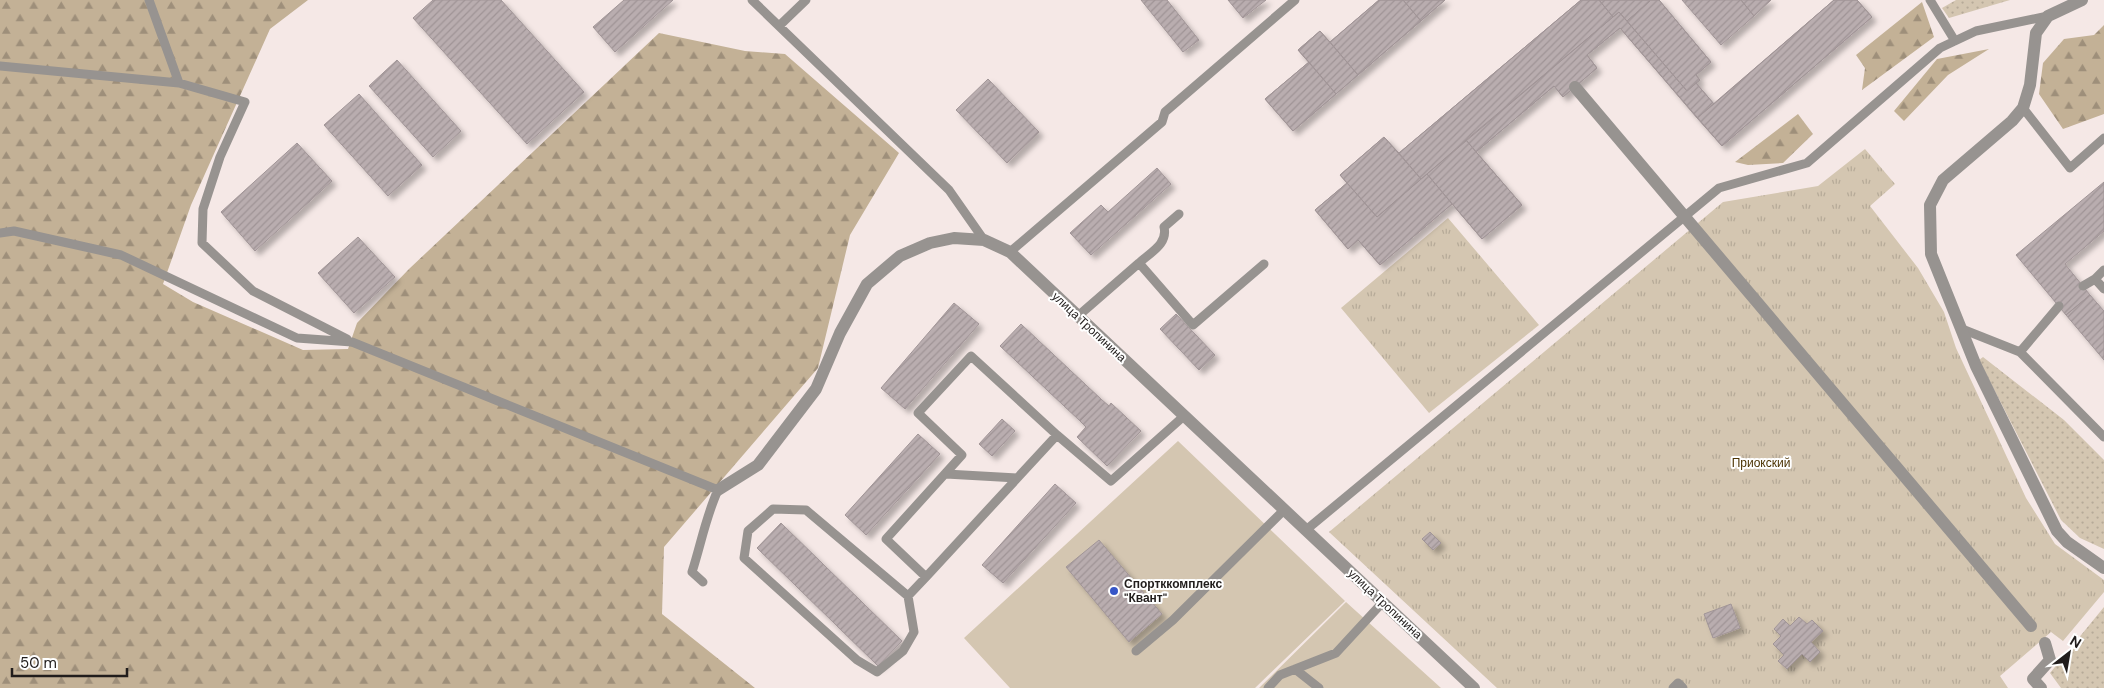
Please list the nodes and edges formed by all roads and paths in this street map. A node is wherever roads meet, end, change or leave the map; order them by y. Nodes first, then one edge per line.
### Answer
1 (149, 0) edge
2 (752, 0) edge
3 (806, 0) edge
4 (1295, 0) edge
5 (1930, 0) edge
6 (2082, 0) edge
7 (2048, 16) junction
8 (779, 26) junction
9 (1955, 41) junction
10 (0, 66) edge
11 (179, 83) junction
12 (1575, 87) dead end
13 (2023, 108) junction
14 (2104, 138) edge
15 (1178, 214) dead end
16 (1684, 217) junction
17 (0, 233) edge
18 (984, 240) junction
19 (1010, 252) junction
20 (1139, 262) junction
21 (1264, 264) dead end
22 (2104, 270) edge
23 (2095, 279) junction
24 (2083, 286) dead end
25 (2104, 289) edge
26 (2059, 306) dead end
27 (1078, 316) junction
28 (1962, 329) junction
29 (352, 342) junction
30 (2020, 352) junction
31 (1184, 416) junction
32 (1057, 435) junction
33 (2104, 437) edge
34 (946, 474) junction
35 (1018, 478) junction
36 (718, 490) junction
37 (1284, 510) junction
38 (1306, 530) junction
39 (2104, 568) edge
40 (926, 577) junction
41 (703, 582) dead end
42 (908, 596) junction
43 (1383, 602) junction
44 (1136, 651) dead end
45 (1295, 669) junction
46 (1268, 688) edge
47 (1319, 688) edge
48 (1474, 688) edge
49 (1673, 688) edge
50 (1683, 688) edge
51 (2041, 688) edge

1 - 11 lane
2 - 8 lane
3 - 8 lane
4 - 19 lane
5 - 9 lane
6 - 7 street
7 - 9 lane
7 - 13 street
8 - 18 lane
9 - 16 lane
10 - 11 lane
11 - 29 lane
12 - 16 street
13 - 14 lane
13 - 28 street
15 - 20 lane
16 - 38 lane
16 - 51 street
17 - 29 lane
18 - 19 street, улица Тропинина
18 - 36 street, улица Тропинина
19 - 27 street, улица Тропинина
20 - 21 lane
20 - 27 lane
22 - 23 lane
23 - 24 lane
23 - 25 lane
26 - 30 lane
27 - 31 street, улица Тропинина
28 - 30 lane
28 - 39 street
29 - 36 lane
30 - 33 lane
31 - 32 lane
31 - 37 street, улица Тропинина
32 - 34 lane
32 - 35 lane
34 - 35 lane
34 - 40 lane
35 - 40 lane
36 - 41 lane
37 - 38 street, улица Тропинина
37 - 44 lane
38 - 43 street, улица Тропинина
40 - 42 lane
42 - 42 lane
43 - 45 lane
43 - 48 street, улица Тропинина
45 - 46 lane
45 - 47 lane
49 - 50 lane

